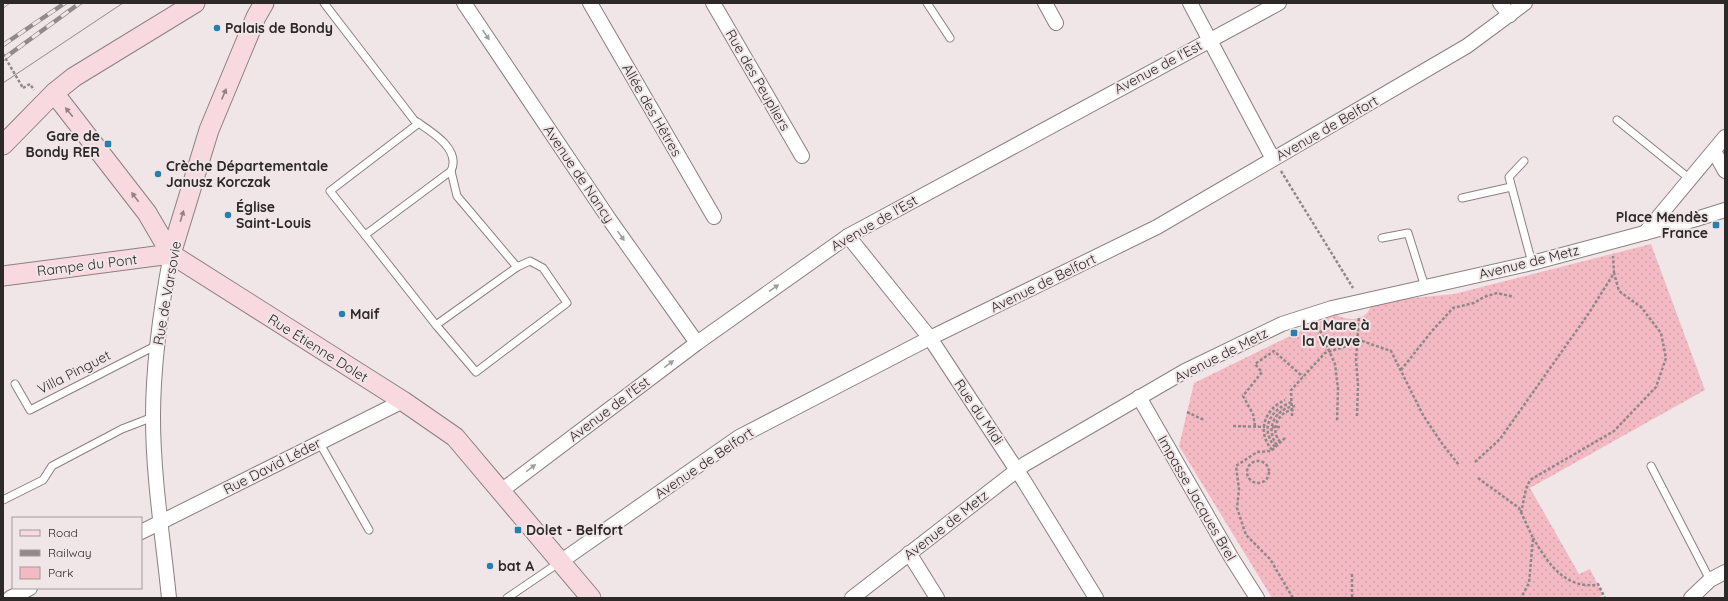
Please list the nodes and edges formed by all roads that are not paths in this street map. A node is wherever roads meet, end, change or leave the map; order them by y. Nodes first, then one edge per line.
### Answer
1 (195, 3) edge
2 (264, 3) edge
3 (324, 3) edge
4 (464, 3) edge
5 (590, 3) edge
6 (713, 3) edge
7 (927, 3) edge
8 (1045, 3) edge
9 (1190, 3) edge
10 (1279, 3) edge
11 (1500, 3) edge
12 (1525, 3) edge
13 (1510, 15) junction
14 (1056, 24) dead end
15 (950, 38) dead end
16 (1209, 40) junction
17 (54, 93) junction
18 (1617, 120) dead end
19 (419, 123) junction
20 (1725, 137) edge
21 (3, 145) edge
22 (1714, 151) junction
23 (802, 156) dead end
24 (1273, 159) junction
25 (1524, 161) dead end
26 (1725, 170) edge
27 (451, 171) junction
28 (1690, 179) junction
29 (1511, 187) junction
30 (1462, 198) dead end
31 (1725, 210) edge
32 (714, 217) dead end
33 (1645, 233) junction
34 (365, 235) junction
35 (848, 236) junction
36 (1382, 238) dead end
37 (171, 254) junction
38 (1532, 263) junction
39 (516, 267) junction
40 (3, 276) edge
41 (1425, 287) junction
42 (436, 325) junction
43 (930, 338) junction
44 (697, 342) junction
45 (157, 345) junction
46 (15, 384) dead end
47 (1138, 397) junction
48 (403, 401) junction
49 (153, 417) junction
50 (319, 442) junction
51 (1651, 466) dead end
52 (1017, 470) junction
53 (501, 492) junction
54 (3, 500) edge
55 (161, 522) junction
56 (369, 530) dead end
57 (142, 532) edge
58 (909, 553) junction
59 (560, 562) junction
60 (1725, 572) edge
61 (1710, 580) junction
62 (28, 589) edge
63 (10, 598) edge
64 (169, 598) edge
65 (507, 598) edge
66 (591, 598) edge
67 (852, 598) edge
68 (937, 598) edge
69 (1096, 598) edge
70 (1257, 598) edge
71 (1692, 598) edge

1 - 17 street
37 -> 2 street, Rue de Varsovie
3 - 19 lane
4 -> 44 street, Avenue de Nancy
5 - 32 street, Allée des Hêtres
6 - 23 street, Rue des Peupliers
7 - 15 lane
8 - 14 street
9 - 16 street
10 - 16 street, Avenue de l'Est
11 - 13 street
12 - 13 street, Avenue de Belfort
13 - 24 street, Avenue de Belfort
16 - 24 street
16 - 35 street, Avenue de l'Est
17 - 21 street
37 -> 17 street, Rue Étienne Dolet
18 - 28 lane
19 - 27 lane
19 - 34 lane
20 - 22 street
22 - 26 street
22 - 28 street
24 - 43 street, Avenue de Belfort
25 - 29 lane
27 - 34 lane
27 - 39 lane
28 - 33 street
29 - 30 lane
29 - 38 lane
31 - 33 street, Avenue de Metz
33 - 38 street, Avenue de Metz
34 - 42 lane
35 - 43 street, Rue du Midi
44 -> 35 street, Avenue de l'Est
36 - 41 lane
37 - 40 street, Rampe du Pont
37 - 45 street, Rue de Varsovie
37 - 48 street, Rue Étienne Dolet
38 - 41 street, Avenue de Metz
39 - 42 lane
39 - 42 lane
41 - 47 street, Avenue de Metz
43 - 52 street, Rue du Midi
43 - 59 street, Avenue de Belfort
53 -> 44 street, Avenue de l'Est
45 - 46 lane, Villa Pinguet
45 - 49 street, Rue de Varsovie
47 - 52 street, Avenue de Metz
47 - 70 street, Impasse Jacques Brel
48 - 50 street, Rue David Léder
48 - 53 street, Rue Étienne Dolet
49 - 54 lane
49 - 55 street, Rue de Varsovie
50 - 55 street, Rue David Léder
50 - 56 lane
51 - 61 lane
52 - 58 street, Avenue de Metz
52 - 69 street, Rue du Midi
53 - 59 street, Rue Étienne Dolet
55 - 57 street, Rue David Léder
55 - 64 street, Rue de Varsovie
58 - 67 street, Avenue de Metz
58 - 68 street
59 - 65 lane
59 - 66 street, Rue Étienne Dolet
60 - 61 street
61 - 71 street
62 - 63 street

